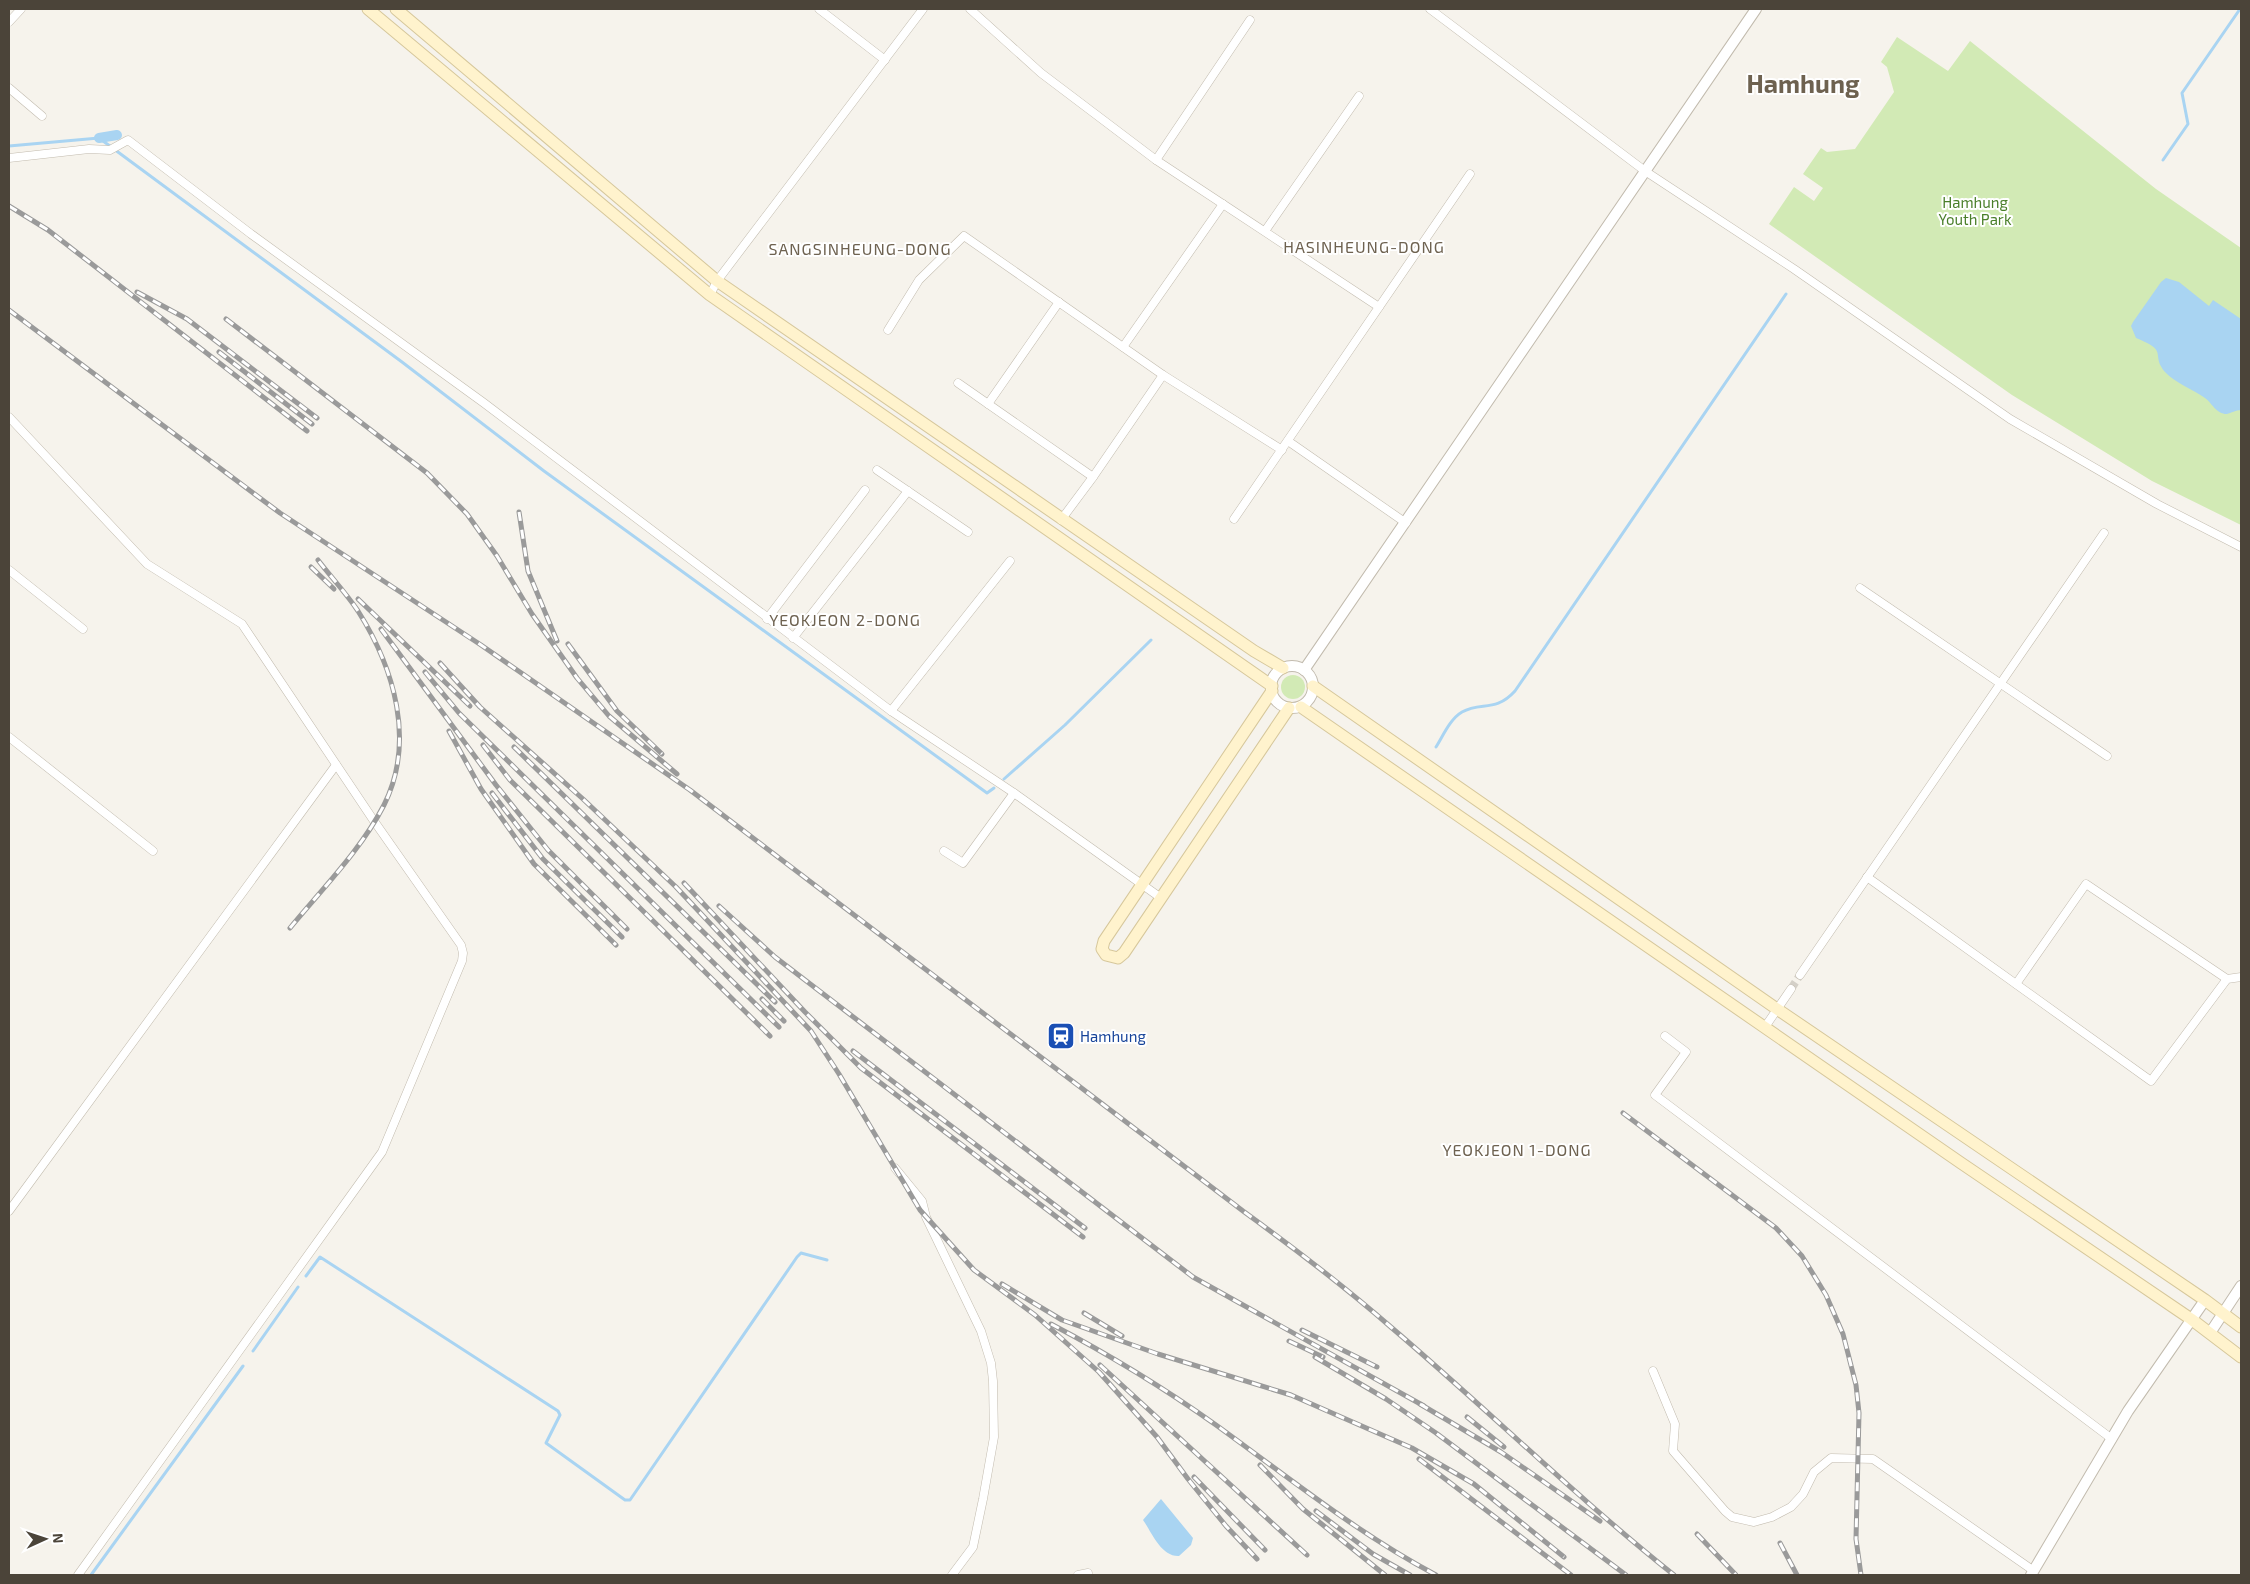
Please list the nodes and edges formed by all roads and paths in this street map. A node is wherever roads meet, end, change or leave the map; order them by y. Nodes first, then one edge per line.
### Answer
1 (21, 9) edge
2 (368, 9) edge
3 (396, 9) edge
4 (819, 9) edge
5 (923, 9) edge
6 (970, 9) edge
7 (1430, 9) edge
8 (1756, 9) edge
9 (1250, 20) dead end
10 (9, 22) edge
11 (885, 60) junction
12 (9, 88) edge
13 (1359, 96) dead end
14 (42, 116) dead end
15 (9, 158) edge
16 (1156, 160) junction
17 (1645, 171) junction
18 (1470, 174) dead end
19 (1223, 204) junction
20 (1265, 232) junction
21 (717, 281) junction
22 (710, 294) junction
23 (1059, 302) junction
24 (1379, 307) junction
25 (888, 330) dead end
26 (1123, 348) junction
27 (1163, 375) junction
28 (958, 383) dead end
29 (988, 404) junction
30 (9, 417) edge
31 (1288, 441) junction
32 (1282, 450) junction
33 (877, 470) dead end
34 (1093, 477) junction
35 (865, 490) dead end
36 (908, 491) junction
37 (1234, 519) dead end
38 (1062, 520) junction
39 (1406, 523) junction
40 (968, 532) dead end
41 (2104, 533) dead end
42 (2241, 547) edge
43 (1010, 561) dead end
44 (9, 570) edge
45 (1860, 588) dead end
46 (767, 619) junction
47 (83, 629) dead end
48 (793, 638) junction
49 (1283, 668) junction
50 (1304, 670) junction
51 (2001, 683) junction
52 (1313, 686) junction
53 (1272, 688) junction
54 (1295, 708) junction
55 (891, 711) junction
56 (9, 737) edge
57 (2107, 756) dead end
58 (336, 765) junction
59 (1014, 793) junction
60 (153, 851) dead end
61 (944, 851) dead end
62 (1867, 878) junction
63 (1142, 884) junction
64 (1161, 898) junction
65 (1800, 975) tunnel mouth
66 (2241, 976) edge
67 (2227, 979) junction
68 (2016, 984) junction
69 (1791, 989) tunnel mouth
70 (1777, 1009) junction
71 (1765, 1027) junction
72 (1665, 1036) dead end
73 (895, 1168) dead end
74 (9, 1211) edge
75 (2241, 1286) edge
76 (2205, 1300) junction
77 (2223, 1313) junction
78 (2192, 1319) junction
79 (2241, 1327) edge
80 (2210, 1333) junction
81 (2241, 1357) edge
82 (1653, 1371) dead end
83 (2112, 1439) junction
84 (2033, 1573) edge
85 (1088, 1574) dead end
86 (78, 1575) edge
87 (952, 1575) edge
88 (1078, 1575) edge

1 - 10 street
2 - 22 main road
3 - 21 main road
4 - 11 street
5 - 11 street
6 - 16 street
7 - 17 street
8 - 17 street
9 - 16 street
11 - 21 street
12 - 14 street
13 - 20 street
15 - 46 street
16 - 19 street
17 - 39 street
17 - 42 street
18 - 24 street
19 - 20 street
19 - 26 street
20 - 24 street
21 - 22 street
21 - 38 main road
22 - 53 main road
23 - 25 street
23 - 26 street
23 - 29 street
24 - 31 street
26 - 27 street
27 - 32 street
27 - 34 street
28 - 29 street
29 - 34 street
30 - 58 street
31 - 32 street
31 - 39 street
32 - 37 street
33 - 36 street
34 - 38 street
35 - 46 street
36 - 40 street
36 - 48 street
38 - 49 main road
39 - 50 street
41 - 51 street
43 - 55 street
44 - 47 street
45 - 51 street
46 - 48 street
48 - 55 street
49 - 50 street
49 - 53 street
50 - 52 street
51 - 57 street
51 - 62 street
52 - 54 street
52 - 70 main road
53 - 54 street
53 - 63 main road
54 - 64 main road
54 - 71 main road
55 - 59 street
56 - 60 street
58 - 74 street
58 - 86 street
59 - 61 street
59 - 63 street
62 - 65 street
62 - 68 street
63 - 64 street
63 - 64 main road
66 - 67 street
67 - 68 street
67 - 68 street
69 - 70 street
70 - 71 street
70 - 76 main road
71 - 78 main road
72 - 83 street
73 - 87 street
75 - 77 street
76 - 77 main road
76 - 78 street
77 - 79 main road
77 - 80 street
78 - 80 main road
78 - 83 street
80 - 81 main road
82 - 84 street
83 - 84 street
85 - 88 street

